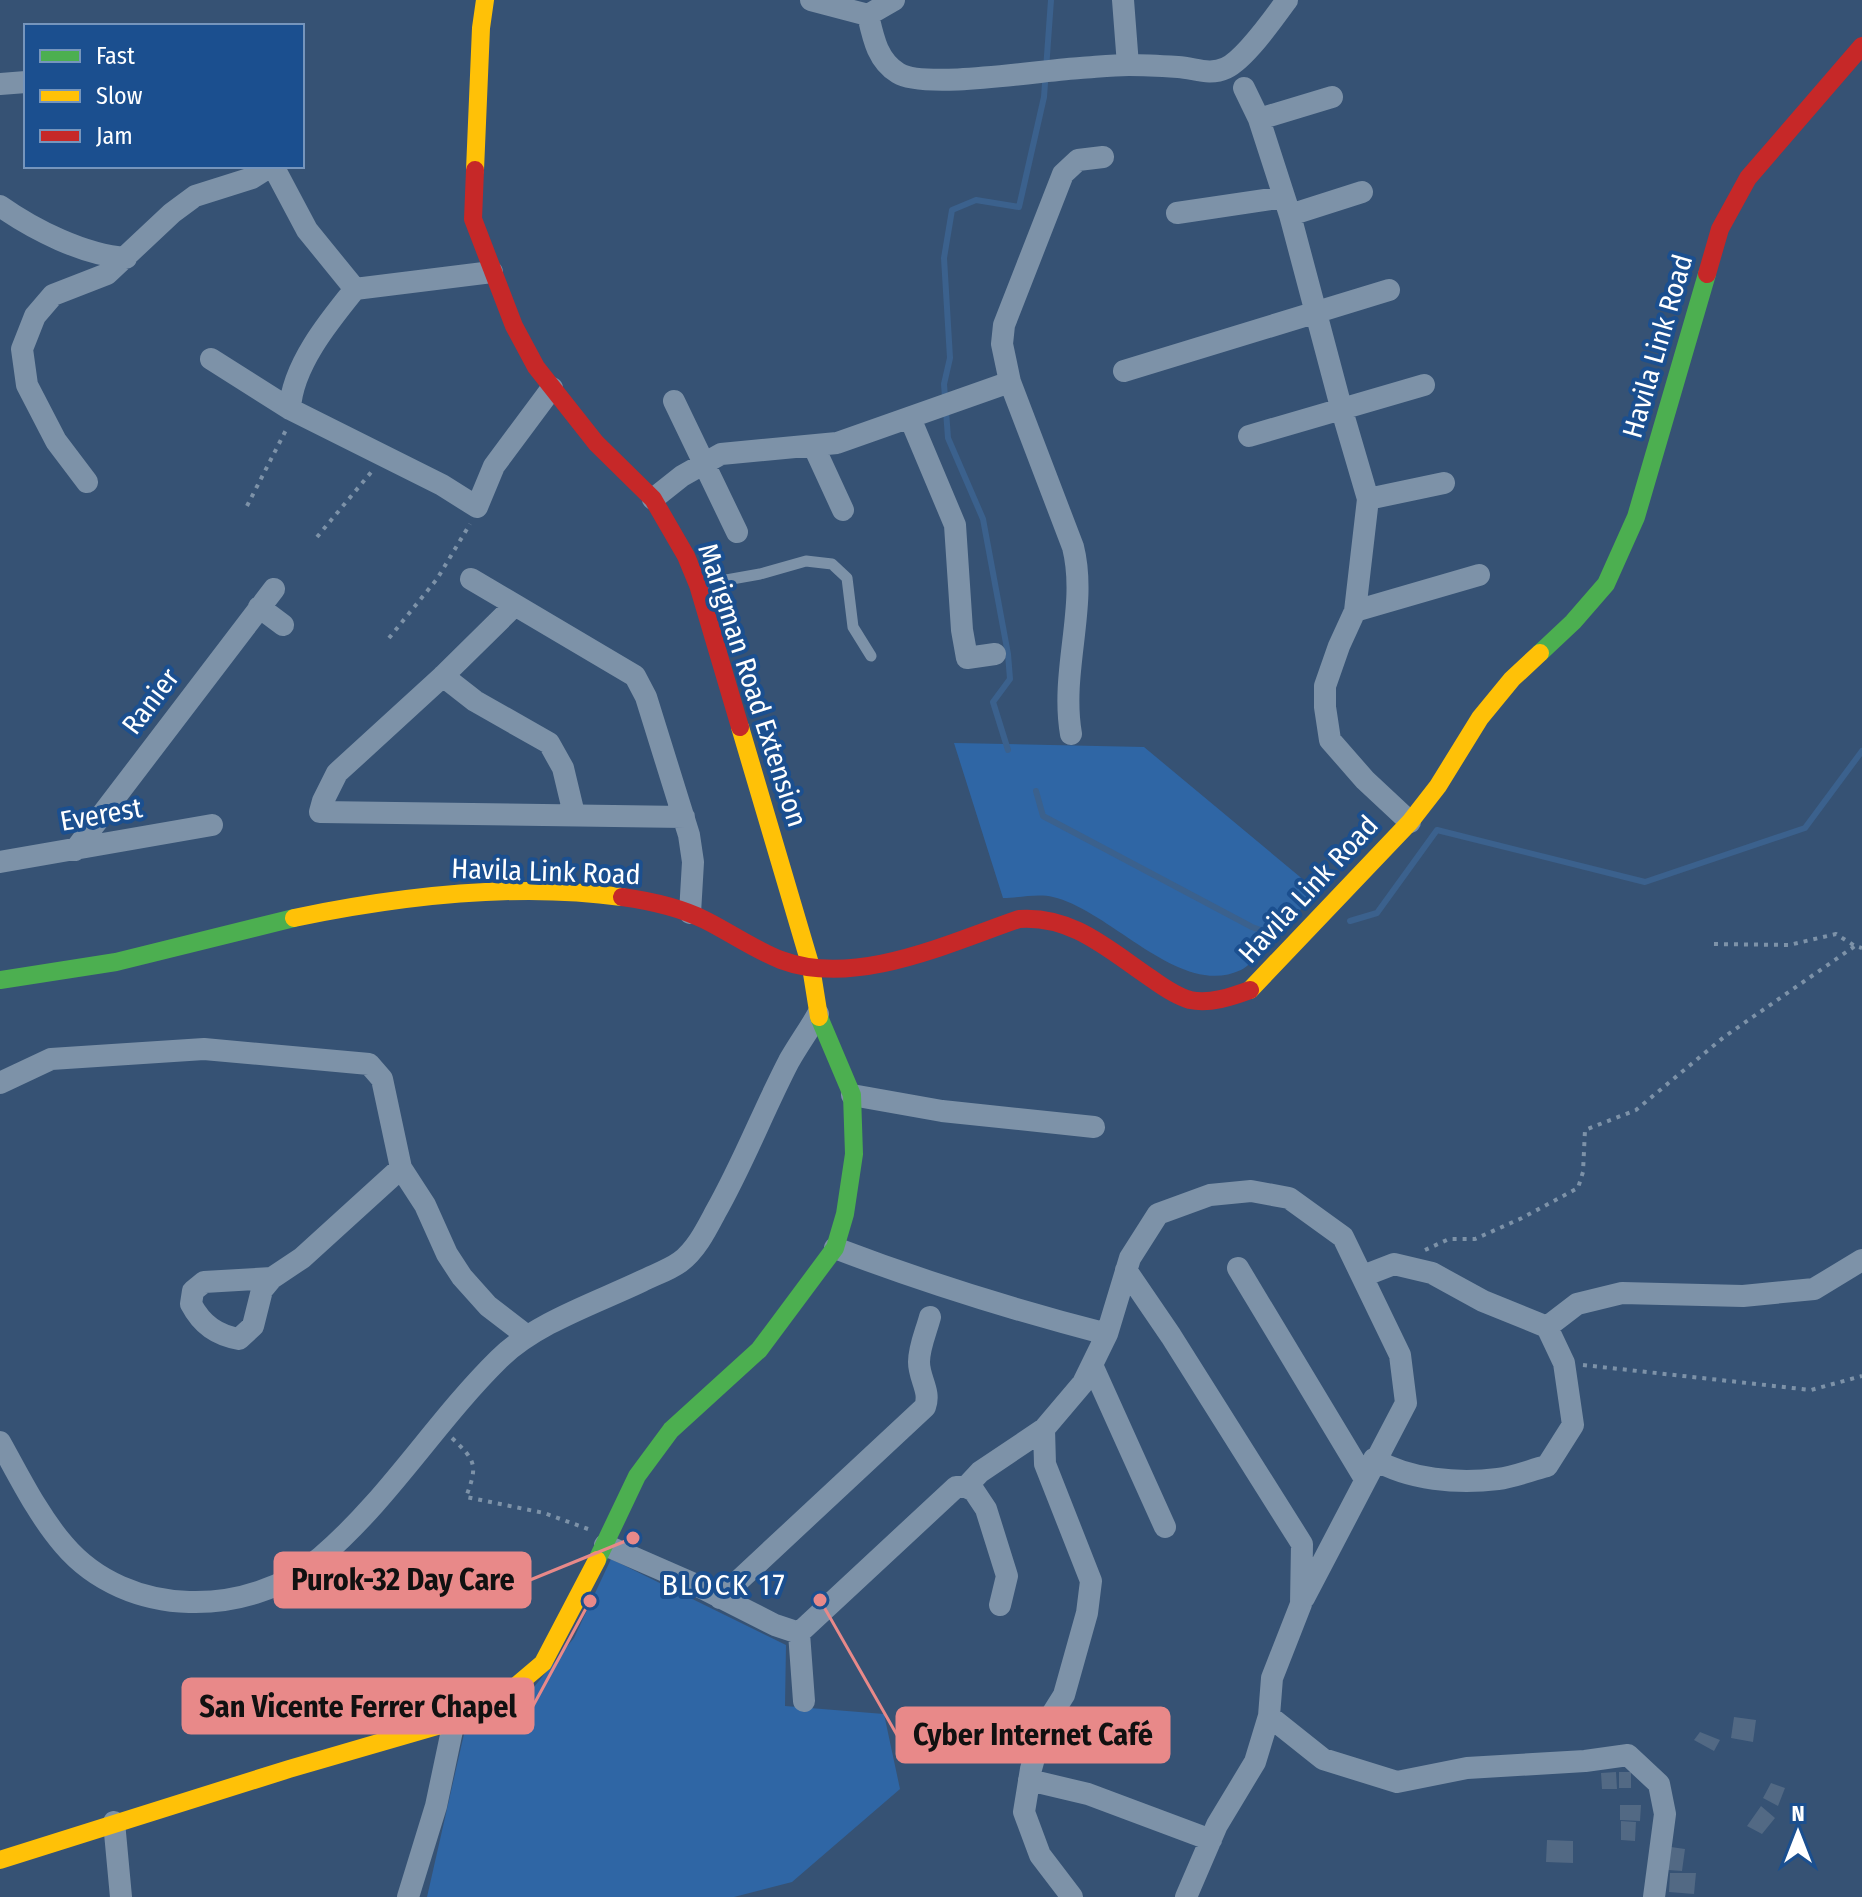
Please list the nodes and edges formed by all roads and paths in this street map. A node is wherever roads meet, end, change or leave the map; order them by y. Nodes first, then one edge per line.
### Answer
1 (485, 0) edge
2 (811, 0) edge
3 (894, 0) edge
4 (1123, 0) edge
5 (1287, 0) edge
6 (868, 15) junction
7 (1862, 46) edge
8 (1128, 65) junction
9 (24, 82) edge
10 (0, 84) edge
11 (1244, 88) dead end
12 (1332, 97) dead end
13 (1259, 119) junction
14 (1103, 157) dead end
15 (269, 168) edge
16 (273, 168) edge
17 (1362, 192) dead end
18 (0, 206) edge
19 (1287, 206) junction
20 (1177, 213) dead end
21 (126, 258) junction
22 (492, 272) junction
23 (355, 289) junction
24 (1389, 290) dead end
25 (1315, 311) junction
26 (211, 359) dead end
27 (1124, 371) dead end
28 (1010, 382) junction
29 (1424, 385) dead end
30 (552, 388) junction
31 (674, 401) dead end
32 (1341, 407) junction
33 (293, 410) junction
34 (910, 418) junction
35 (1249, 436) dead end
36 (814, 447) junction
37 (384, 456) junction
38 (704, 462) junction
39 (87, 482) dead end
40 (1444, 483) dead end
41 (653, 499) junction
42 (1368, 499) junction
43 (247, 506) dead end
44 (477, 507) junction
45 (843, 510) dead end
46 (737, 532) dead end
47 (317, 537) dead end
48 (1479, 575) dead end
49 (471, 579) dead end
50 (698, 585) junction
51 (274, 589) dead end
52 (515, 605) junction
53 (259, 607) junction
54 (1355, 611) junction
55 (283, 625) dead end
56 (389, 638) dead end
57 (995, 654) dead end
58 (871, 656) dead end
59 (443, 676) junction
60 (1071, 734) dead end
61 (574, 814) junction
62 (684, 817) junction
63 (1410, 822) junction
64 (212, 825) dead end
65 (75, 850) junction
66 (0, 862) edge
67 (690, 913) junction
68 (1714, 944) dead end
69 (1855, 946) junction
70 (1862, 948) edge
71 (811, 967) junction
72 (0, 980) edge
73 (818, 1014) junction
74 (0, 1083) edge
75 (852, 1095) junction
76 (1094, 1127) dead end
77 (401, 1168) junction
78 (835, 1248) junction
79 (1862, 1260) edge
80 (1394, 1264) junction
81 (1238, 1268) dead end
82 (1126, 1270) junction
83 (1363, 1276) junction
84 (272, 1278) dead end
85 (930, 1317) dead end
86 (1547, 1327) junction
87 (1107, 1334) junction
88 (527, 1336) junction
89 (1564, 1363) junction
90 (1092, 1365) junction
91 (1862, 1376) edge
92 (440, 1427) junction
93 (1044, 1429) junction
94 (0, 1442) edge
95 (1369, 1469) junction
96 (966, 1487) junction
97 (1165, 1527) dead end
98 (610, 1535) junction
99 (720, 1598) junction
100 (1301, 1604) junction
101 (1000, 1605) dead end
102 (799, 1633) junction
103 (804, 1701) dead end
104 (1269, 1716) junction
105 (454, 1721) junction
106 (1029, 1780) junction
107 (114, 1822) junction
108 (1211, 1840) junction
109 (0, 1860) edge
110 (121, 1897) edge
111 (408, 1897) edge
112 (1072, 1897) edge
113 (1186, 1897) edge
114 (1654, 1897) edge

1 - 22 street, Marigman Road Extension
2 - 6 street
3 - 6 street
4 - 8 street
5 - 8 street
6 - 8 street
7 - 63 street, Havila Link Road
9 - 10 street
11 - 13 street
12 - 13 street
13 - 19 street
14 - 28 street
15 - 21 street
16 - 23 street
17 - 19 street
18 - 21 street
19 - 20 street
19 - 25 street
21 - 39 street
22 - 23 street
22 - 30 street, Marigman Road Extension
23 - 33 street
24 - 25 street
25 - 27 street
25 - 32 street
26 - 33 street
28 - 34 street
28 - 60 street
29 - 32 street
30 - 41 street, Marigman Road Extension
30 - 44 street
31 - 38 street
32 - 35 street
32 - 42 street
33 - 37 street
33 - 43 path
34 - 36 street
34 - 57 street
36 - 38 street
36 - 45 street
37 - 44 street
37 - 47 path
38 - 41 street
38 - 46 street
40 - 42 street
41 - 50 street, Marigman Road Extension
42 - 54 street
44 - 56 path
48 - 54 street
49 - 52 street
50 - 58 lane
50 - 71 street, Marigman Road Extension
51 - 53 street, Ranier
52 - 59 street
52 - 62 street
53 - 55 street
53 - 65 street, Ranier
54 - 63 street
59 - 61 street
59 - 61 street
61 - 62 street
62 - 67 street
63 - 71 street, Havila Link Road
64 - 65 street, Everest
65 - 66 street, Everest
67 - 71 street, Havila Link Road
67 - 72 street, Havila Link Road
68 - 69 path
69 - 70 path
69 - 80 path
71 - 73 street, Marigman Road Extension
73 - 75 street, Marigman Road Extension
73 - 88 street
74 - 77 street
75 - 76 street
75 - 78 street
77 - 84 street
77 - 88 street
78 - 87 street
78 - 98 street
79 - 86 street
80 - 83 street
80 - 86 street
81 - 95 street
82 - 83 street
82 - 87 street
82 - 100 street
83 - 95 street
85 - 99 street
86 - 89 street
87 - 90 street
88 - 92 street
89 - 91 path
89 - 95 street
90 - 93 street
90 - 97 street
92 - 94 street
92 - 98 path
93 - 96 street
93 - 106 street
95 - 100 street
96 - 101 street
96 - 102 street
98 - 99 street
98 - 105 street
99 - 102 street
100 - 104 street
102 - 103 street
104 - 108 street
104 - 114 street
105 - 107 street
105 - 111 street
106 - 108 street
106 - 112 street
107 - 109 street
107 - 110 street
108 - 113 street

